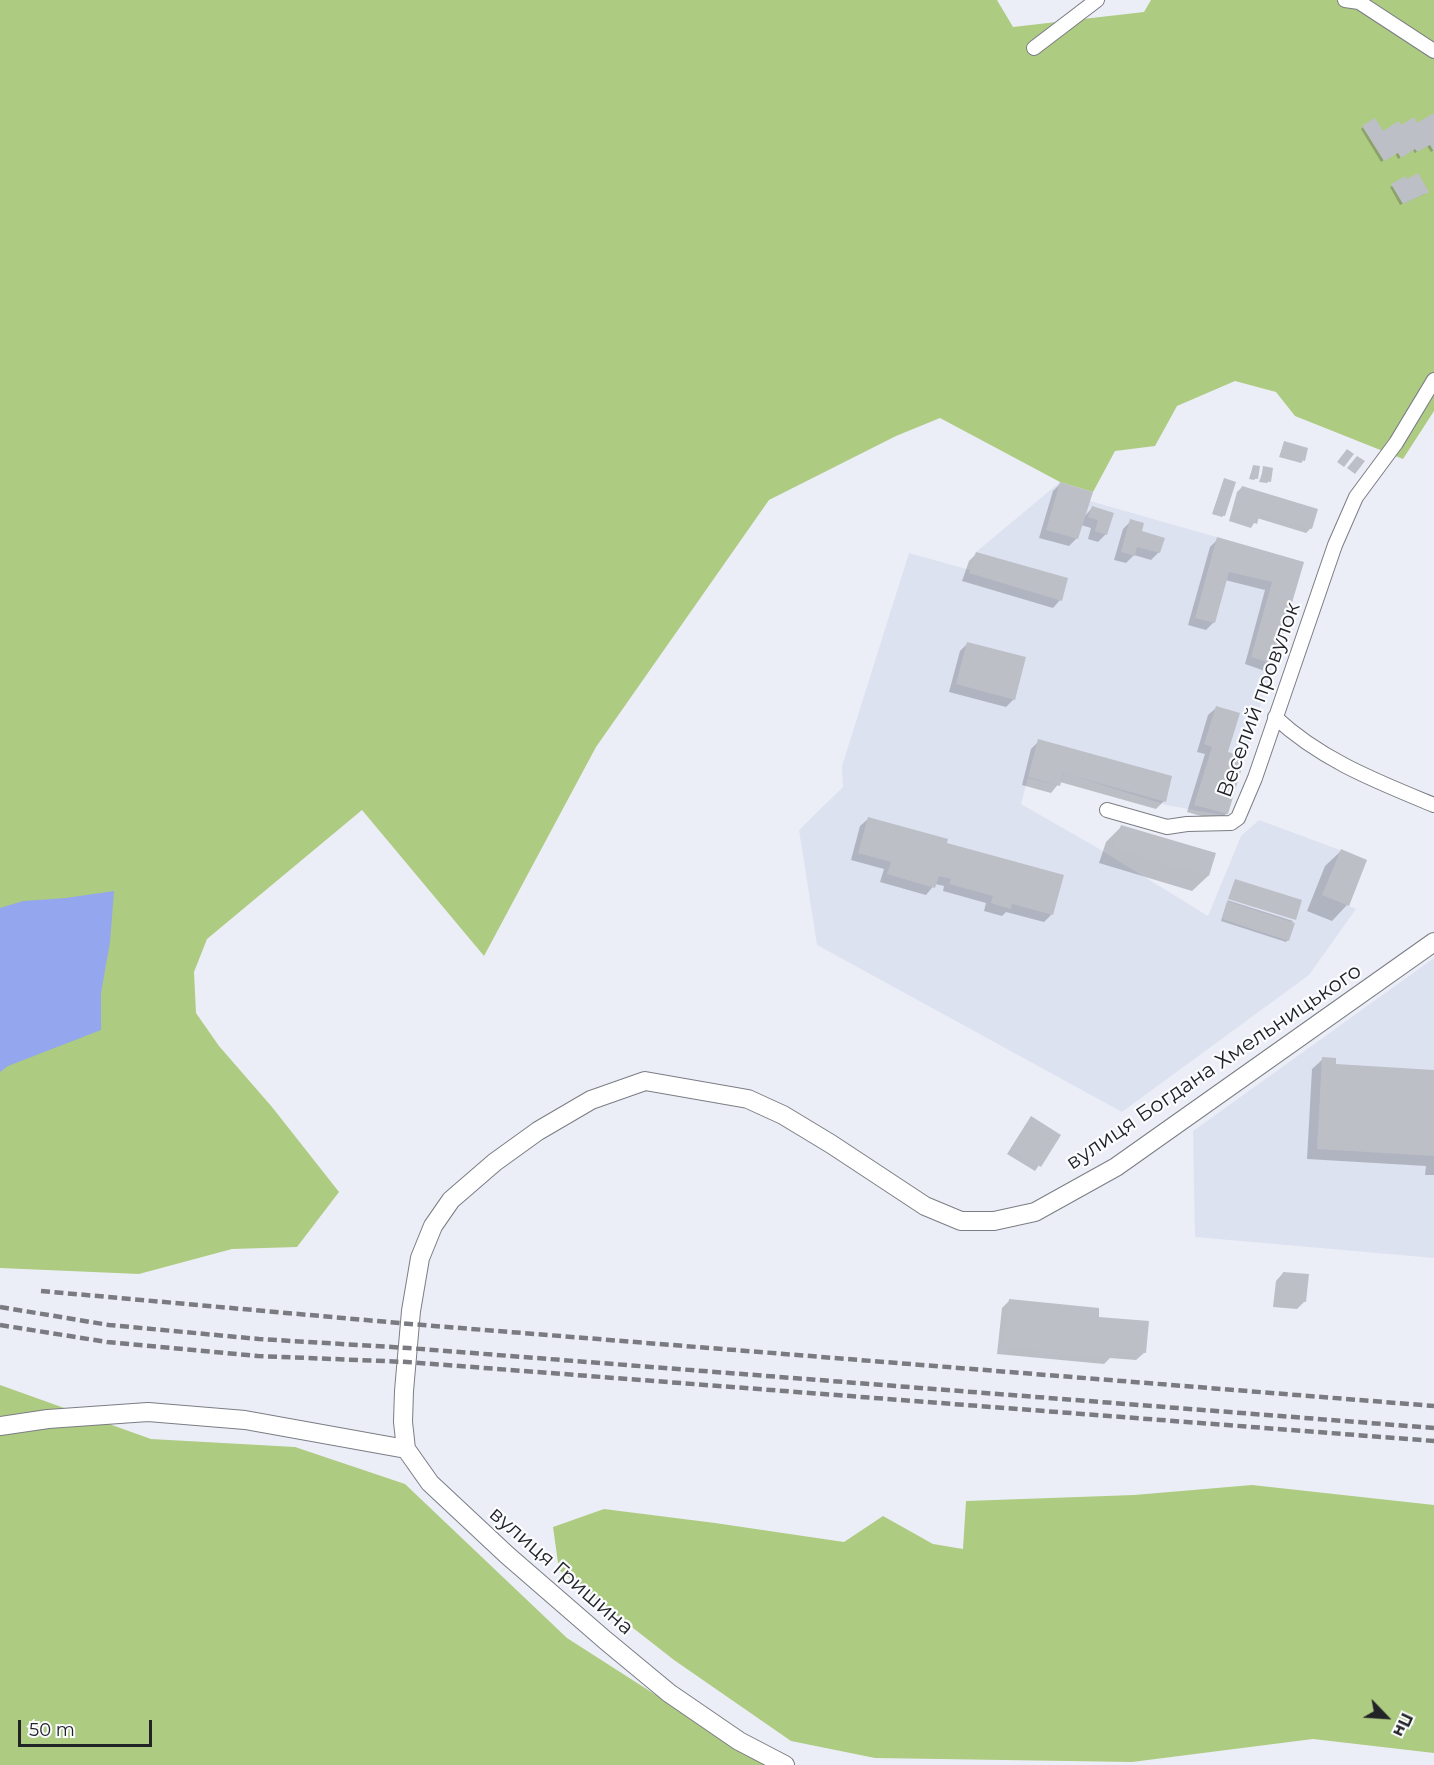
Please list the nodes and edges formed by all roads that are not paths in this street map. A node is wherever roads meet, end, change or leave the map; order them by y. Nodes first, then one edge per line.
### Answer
1 (1096, 0) edge
2 (1345, 0) edge
3 (1034, 48) dead end
4 (1434, 51) edge
5 (1434, 380) edge
6 (1275, 717) junction
7 (1434, 805) edge
8 (1107, 810) dead end
9 (1434, 942) edge
10 (0, 1426) edge
11 (406, 1449) junction
12 (785, 1765) edge

1 - 3 street
2 - 4 street
5 - 6 street, Веселий провулок
6 - 7 street
6 - 8 street, Веселий провулок
9 - 11 street, вулиця Богдана Хмельницького
10 - 11 street
11 - 12 street, вулиця Гришина

